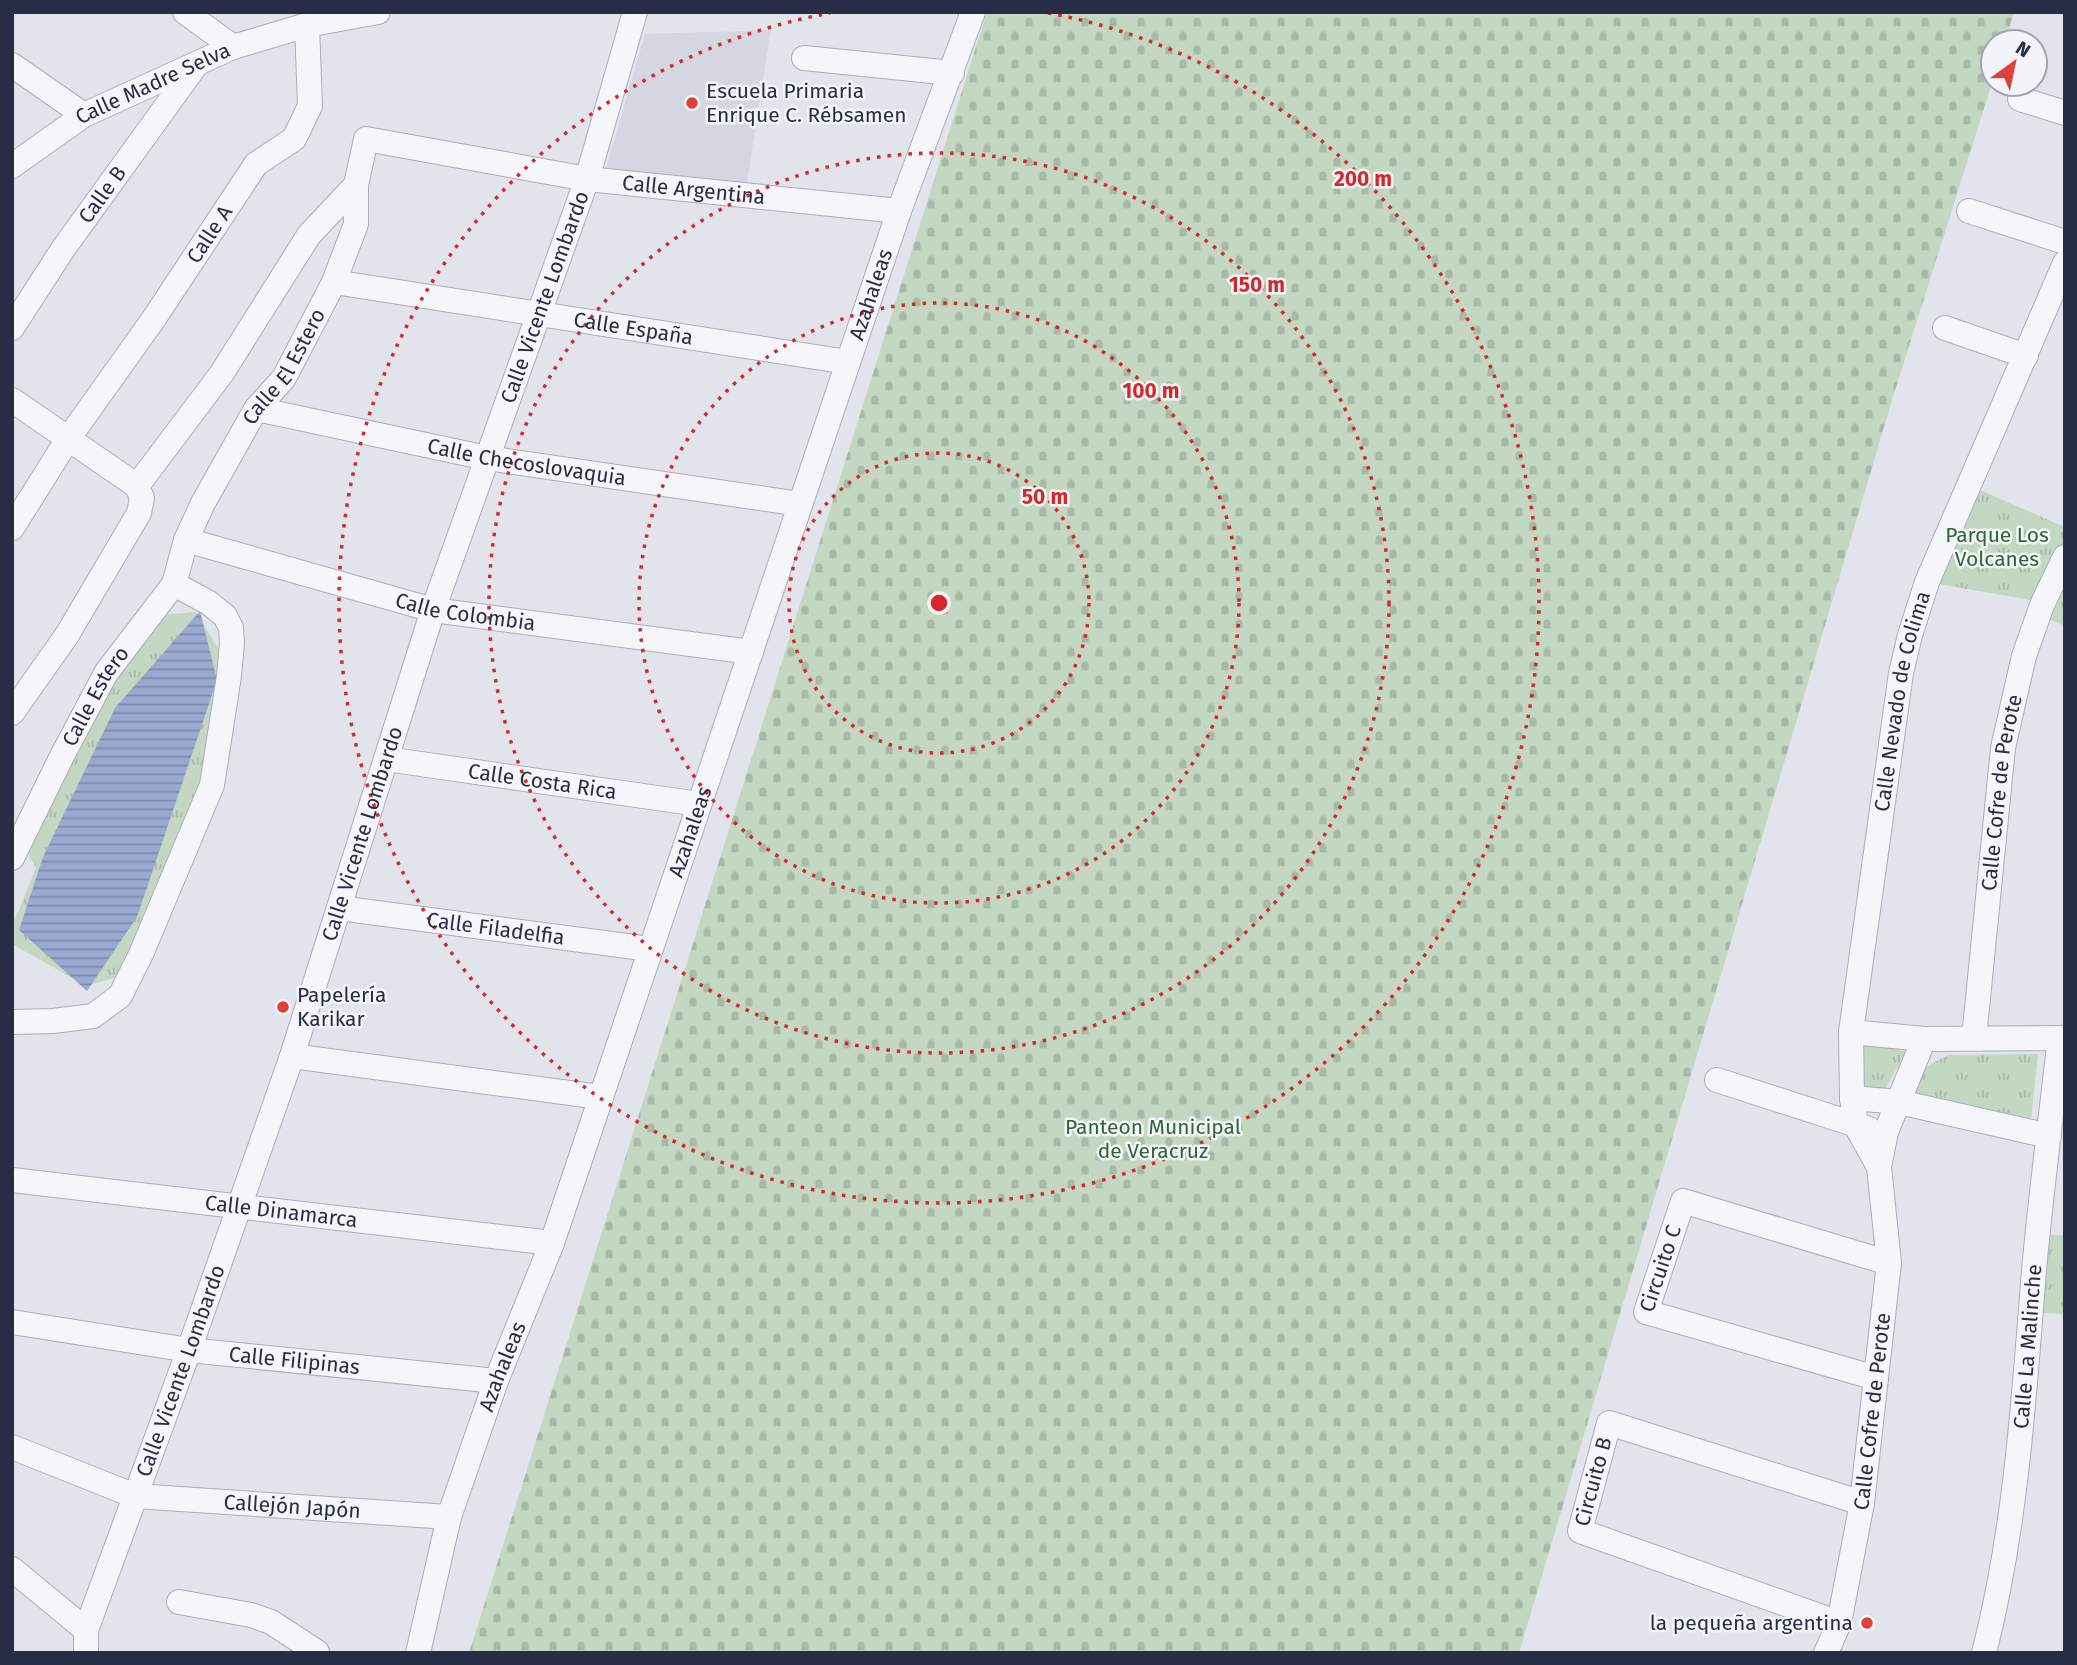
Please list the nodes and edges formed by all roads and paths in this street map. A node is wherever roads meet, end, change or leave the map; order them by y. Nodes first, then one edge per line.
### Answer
1 (185, 12) edge
2 (378, 12) edge
3 (635, 12) edge
4 (973, 12) edge
5 (312, 19) edge
6 (233, 47) junction
7 (804, 58) dead end
8 (197, 64) junction
9 (12, 65) edge
10 (952, 73) junction
11 (2020, 99) dead end
12 (2065, 113) edge
13 (84, 115) junction
14 (366, 139) joint
15 (12, 166) edge
16 (587, 179) junction
17 (356, 185) junction
18 (1969, 211) dead end
19 (899, 212) junction
20 (2065, 242) edge
21 (2065, 263) edge
22 (334, 282) junction
23 (537, 315) junction
24 (12, 328) edge
25 (1945, 328) dead end
26 (2026, 356) junction
27 (848, 362) junction
28 (12, 400) edge
29 (256, 409) junction
30 (68, 439) junction
31 (487, 458) junction
32 (137, 486) junction
33 (800, 504) junction
34 (12, 528) edge
35 (186, 540) junction
36 (2065, 557) edge
37 (174, 584) junction
38 (433, 610) junction
39 (751, 652) junction
40 (12, 713) edge
41 (386, 759) junction
42 (699, 804) junction
43 (12, 858) edge
44 (339, 908) junction
45 (650, 949) junction
46 (12, 1021) edge
47 (1851, 1032) junction
48 (1974, 1038) junction
49 (2062, 1038) edge
50 (1924, 1039) junction
51 (292, 1056) junction
52 (1717, 1080) dead end
53 (600, 1097) junction
54 (1853, 1098) junction
55 (1899, 1102) junction
56 (1856, 1126) junction
57 (1886, 1132) junction
58 (2049, 1136) junction
59 (1879, 1167) junction
60 (12, 1180) edge
61 (240, 1205) junction
62 (552, 1242) junction
63 (1889, 1263) junction
64 (12, 1322) edge
65 (189, 1350) junction
66 (1877, 1378) junction
67 (496, 1381) junction
68 (12, 1447) edge
69 (135, 1496) junction
70 (1862, 1503) junction
71 (449, 1517) junction
72 (12, 1569) edge
73 (179, 1602) dead end
74 (1839, 1623) junction
75 (86, 1641) edge
76 (322, 1648) edge
77 (418, 1653) edge
78 (1826, 1653) edge
79 (1984, 1653) edge

1 - 6 street
2 - 5 street, Calle Madre Selva
3 - 16 street, Calle Vicente Lombardo
4 - 10 street, Azahaleas
5 - 6 street, Calle Madre Selva
5 - 30 street, Calle A
6 - 8 street, Calle Madre Selva
7 - 10 street
8 - 13 street, Calle Madre Selva
8 - 24 street, Calle B
9 - 13 street
10 - 19 street, Azahaleas
11 - 12 street
13 - 15 street, Calle Madre Selva
14 - 16 street, Calle Argentina
14 - 17 street, Calle El Estero
16 - 19 street, Calle Argentina
16 - 23 street, Calle Vicente Lombardo
17 - 22 street, Calle El Estero
17 - 32 street
18 - 20 street
19 - 27 street, Azahaleas
21 - 26 street, Calle Nevado de Colima
22 - 23 street, Calle España
22 - 29 street, Calle El Estero
23 - 27 street, Calle España
23 - 31 street, Calle Vicente Lombardo
25 - 26 street
26 - 47 street, Calle Nevado de Colima
27 - 33 street, Azahaleas
28 - 30 street
29 - 31 street, Calle Checoslovaquia
29 - 35 street, Calle El Estero
30 - 32 street
30 - 34 street, Calle A
31 - 33 street, Calle Checoslovaquia
31 - 38 street, Calle Vicente Lombardo
32 - 40 street
33 - 39 street, Azahaleas
35 - 37 street, Calle Estero
35 - 38 street, Calle Colombia
36 - 48 street, Calle Cofre de Perote
37 - 43 street, Calle Estero
37 - 46 street
38 - 39 street, Calle Colombia
38 - 41 street, Calle Vicente Lombardo
39 - 42 street, Azahaleas
41 - 42 street, Calle Costa Rica
41 - 44 street, Calle Vicente Lombardo
42 - 45 street, Azahaleas
44 - 45 street, Calle Filadelfia
44 - 51 street, Calle Vicente Lombardo
45 - 53 street, Azahaleas
47 - 50 street
47 - 54 street, Calle Nevado de Colima
48 - 49 street
48 - 50 street
49 - 58 street, Calle La Malinche
50 - 55 street, Calle Cofre de Perote
51 - 53 street
51 - 61 street, Calle Vicente Lombardo
52 - 56 street
53 - 62 street, Azahaleas
54 - 55 street
54 - 56 street, Calle Nevado de Colima
55 - 57 street, Calle Cofre de Perote
55 - 58 street
56 - 57 street
56 - 59 street, Calle Cofre de Perote
57 - 59 street, Calle Cofre de Perote
58 - 79 street, Calle La Malinche
59 - 63 street, Calle Cofre de Perote
60 - 61 street, Calle Dinamarca
61 - 62 street, Calle Dinamarca
61 - 65 street, Calle Vicente Lombardo
62 - 67 street, Azahaleas
63 - 66 street, Calle Cofre de Perote
63 - 66 street, Circuito C
64 - 65 street, Calle Filipinas
65 - 67 street, Calle Filipinas
65 - 69 street, Calle Vicente Lombardo
66 - 70 street, Calle Cofre de Perote
67 - 71 street, Azahaleas
68 - 69 street, Callejón Japón
69 - 71 street, Callejón Japón
69 - 75 street, Calle Vicente Lombardo
70 - 74 street, Calle Cofre de Perote
70 - 74 street, Circuito B
71 - 77 street, Azahaleas
72 - 75 street
73 - 76 street
74 - 78 street, Calle Cofre de Perote

